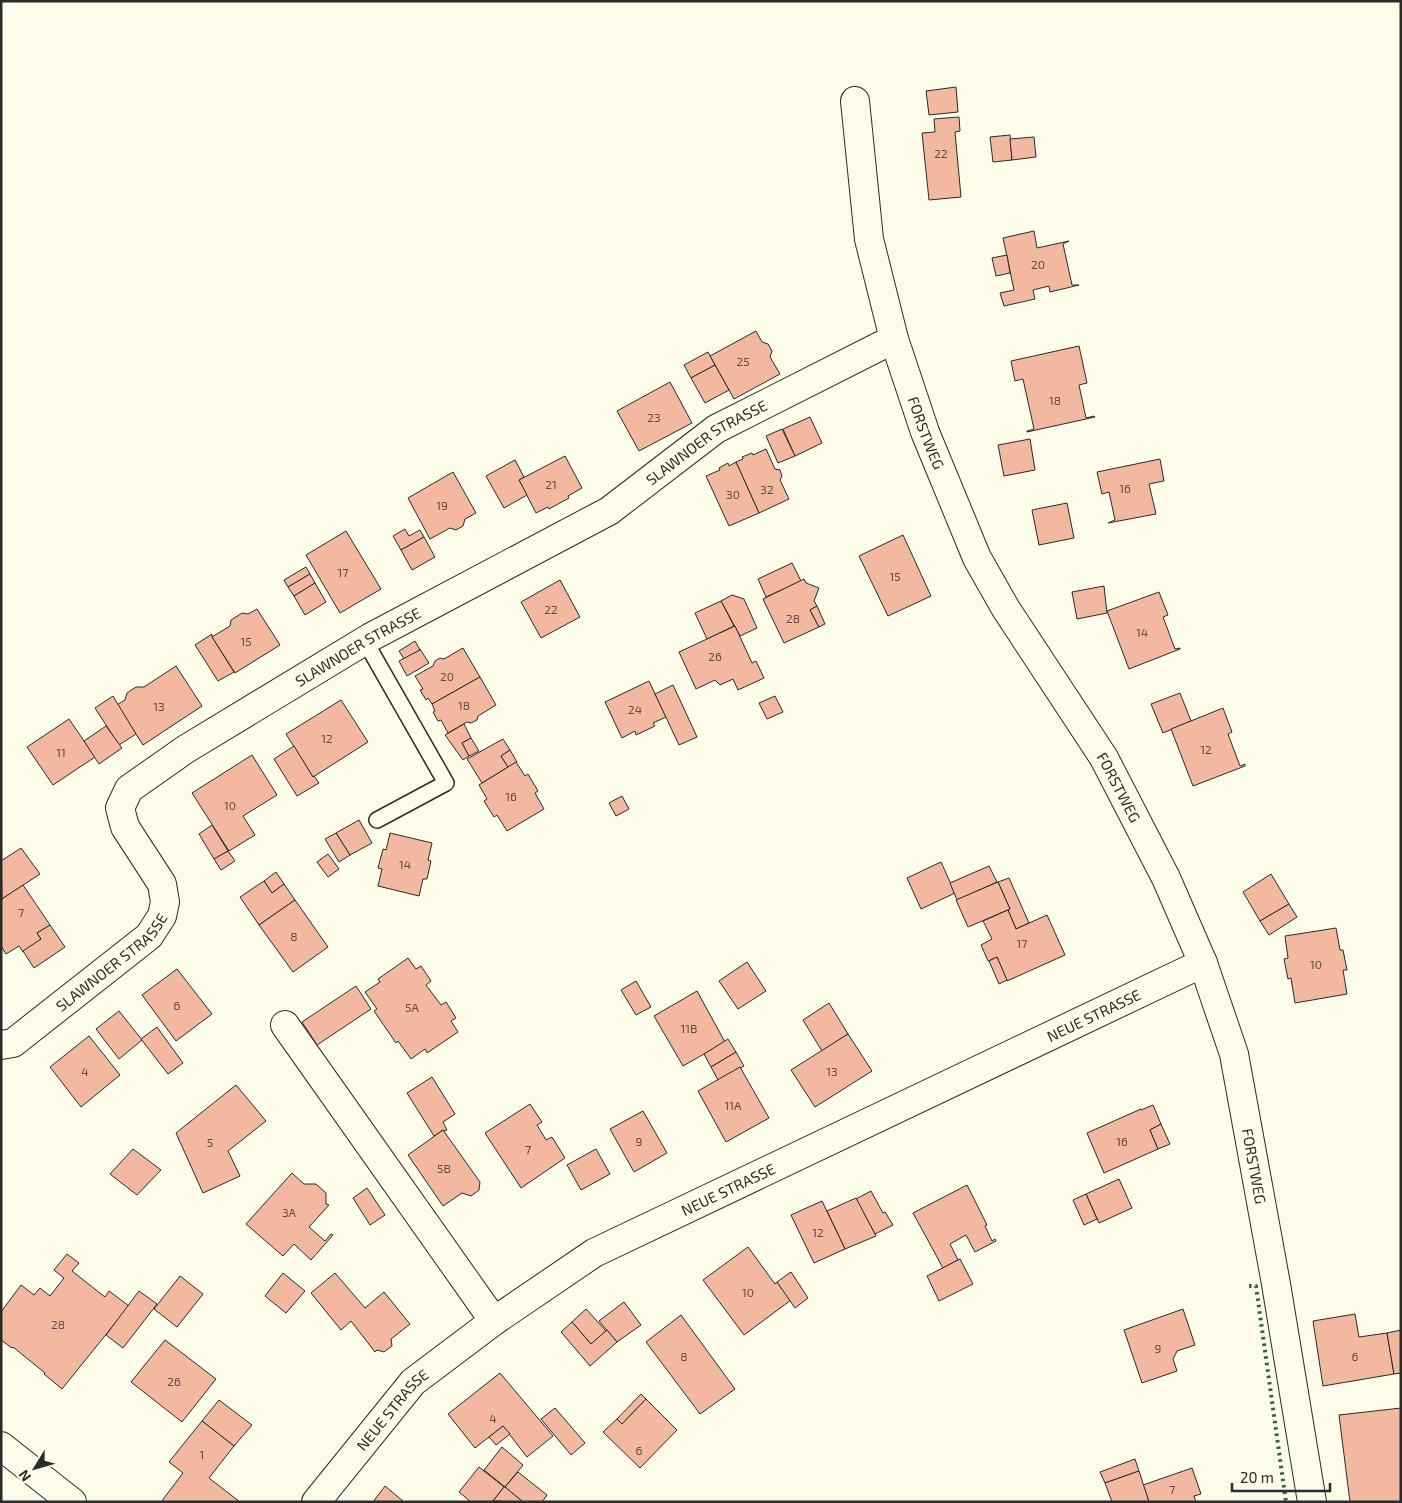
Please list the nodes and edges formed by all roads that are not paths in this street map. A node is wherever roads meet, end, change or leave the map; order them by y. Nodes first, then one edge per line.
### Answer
1 (855, 101) dead end
2 (894, 339) junction
3 (365, 641) junction
4 (377, 820) dead end
5 (1202, 963) junction
6 (285, 1026) dead end
7 (1, 1045) edge
8 (494, 1320) junction
9 (1, 1446) edge
10 (72, 1502) edge
11 (316, 1502) edge
12 (1312, 1502) edge

1 - 2 street, FORSTWEG
2 - 3 street, SLAWNOER STRASSE
2 - 5 street, FORSTWEG
3 - 4 lane
3 - 7 street, SLAWNOER STRASSE
5 - 8 street, NEUE STRASSE
5 - 12 street, FORSTWEG
6 - 8 street
8 - 11 street, NEUE STRASSE
9 - 10 street

